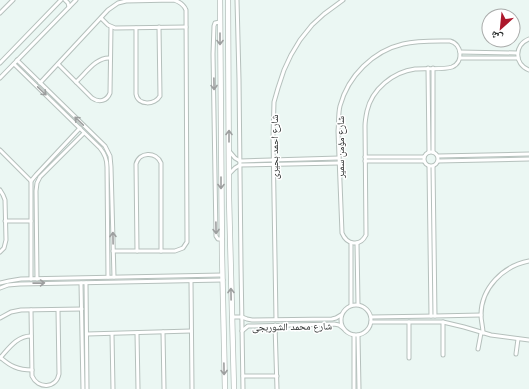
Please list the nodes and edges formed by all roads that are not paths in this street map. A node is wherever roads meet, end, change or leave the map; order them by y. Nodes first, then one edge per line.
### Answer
1 (13, 0) edge
2 (61, 0) edge
3 (64, 0) edge
4 (76, 0) edge
5 (220, 0) edge
6 (228, 0) edge
7 (236, 0) edge
8 (343, 0) edge
9 (69, 7) junction
10 (0, 13) edge
11 (101, 18) junction
12 (220, 22) junction
13 (110, 26) junction
14 (159, 27) junction
15 (186, 27) junction
16 (136, 28) junction
17 (529, 39) edge
18 (460, 52) junction
19 (518, 53) junction
20 (110, 58) junction
21 (460, 58) junction
22 (518, 58) junction
23 (17, 60) junction
24 (220, 60) junction
25 (228, 60) junction
26 (0, 62) edge
27 (14, 64) junction
28 (58, 64) junction
29 (428, 68) junction
30 (433, 68) junction
31 (529, 70) edge
32 (0, 78) edge
33 (76, 82) junction
34 (40, 83) junction
35 (80, 128) junction
36 (84, 132) junction
37 (0, 150) edge
38 (229, 150) junction
39 (431, 152) junction
40 (529, 154) edge
41 (438, 156) junction
42 (366, 157) junction
43 (339, 158) junction
44 (424, 159) junction
45 (529, 159) edge
46 (273, 160) junction
47 (240, 161) junction
48 (366, 161) junction
49 (438, 161) junction
50 (339, 163) junction
51 (240, 165) junction
52 (274, 165) junction
53 (429, 166) junction
54 (433, 166) junction
55 (229, 174) junction
56 (31, 181) junction
57 (0, 190) edge
58 (3, 195) junction
59 (0, 198) edge
60 (221, 198) junction
61 (229, 198) junction
62 (5, 221) junction
63 (31, 221) junction
64 (222, 239) junction
65 (351, 243) junction
66 (357, 243) junction
67 (113, 251) junction
68 (137, 251) junction
69 (162, 251) junction
70 (0, 252) edge
71 (529, 261) edge
72 (114, 277) junction
73 (108, 278) junction
74 (222, 278) junction
75 (31, 279) junction
76 (37, 279) junction
77 (191, 281) junction
78 (0, 283) edge
79 (81, 283) junction
80 (86, 283) junction
81 (0, 288) edge
82 (358, 304) junction
83 (351, 305) junction
84 (82, 309) junction
85 (31, 310) junction
86 (58, 310) junction
87 (341, 315) junction
88 (481, 315) junction
89 (431, 316) junction
90 (436, 316) junction
91 (232, 317) junction
92 (242, 317) junction
93 (371, 317) junction
94 (0, 318) edge
95 (276, 319) junction
96 (372, 322) junction
97 (409, 322) junction
98 (444, 322) junction
99 (276, 325) junction
100 (343, 328) junction
101 (191, 331) junction
102 (242, 331) junction
103 (163, 332) junction
104 (137, 333) junction
105 (482, 333) junction
106 (87, 334) junction
107 (112, 334) junction
108 (354, 335) junction
109 (358, 335) junction
110 (31, 336) junction
111 (518, 339) junction
112 (529, 340) edge
113 (224, 347) junction
114 (233, 347) junction
115 (478, 349) dead end
116 (516, 354) dead end
117 (443, 355) dead end
118 (0, 357) edge
119 (409, 358) dead end
120 (32, 370) junction
121 (243, 376) junction
122 (276, 376) junction
123 (83, 380) junction
124 (87, 380) junction
125 (83, 389) edge
126 (87, 389) edge
127 (113, 389) edge
128 (138, 389) edge
129 (164, 389) edge
130 (192, 389) edge
131 (225, 389) edge
132 (234, 389) edge
133 (243, 389) edge
134 (277, 389) edge
135 (354, 389) edge
136 (359, 389) edge

1 - 10 street
2 - 26 street
3 - 9 street
4 - 9 street
5 - 12 street
6 - 25 street
7 - 47 street
8 - 46 street, شارع احمد بحيرى
9 - 23 street
11 - 13 street
11 - 15 street
11 - 28 street
12 -> 24 street
12 -> 64 street
13 - 16 street
13 - 20 street
14 - 15 street
14 - 16 street
14 - 16 street
15 - 69 street
17 - 19 street
18 - 19 street
18 - 21 street
18 - 43 street, شارع مؤمن سمير
19 - 22 street
20 - 33 street
20 - 33 street
21 - 22 street
21 - 30 street
22 - 31 street
23 - 27 street
23 - 34 street
24 - 25 street
24 -> 60 street
38 -> 25 street
27 - 32 street
27 -> 35 street
28 - 33 street
28 - 34 street
29 - 30 street
29 - 39 street
29 - 42 street
30 - 39 street
67 -> 34 street
35 - 36 street
35 - 56 street
36 - 73 street
36 - 76 street
37 - 56 street
38 - 47 street
38 - 55 street
39 - 41 street
39 - 44 street
40 - 41 street
41 - 49 street
42 - 44 street
42 - 48 street
43 - 46 street
43 - 50 street, شارع مؤمن سمير
44 - 48 street
44 - 53 street
45 - 49 street
46 - 47 street
46 - 52 street, شارع احمد بحيرى
47 - 51 street
48 - 66 street
49 - 54 street
50 - 52 street
50 - 65 street, شارع مؤمن سمير
51 - 52 street
51 - 55 street
51 - 92 street
52 - 95 street, شارع احمد بحيرى
53 - 54 street
53 - 89 street
54 - 90 street
55 - 61 street
56 - 63 street
57 - 58 street
58 - 59 street
58 - 62 street
60 - 61 street
60 - 64 street
91 -> 61 street
62 - 63 street
62 - 70 street
63 - 75 street
64 - 74 street
65 - 66 street
65 - 83 street, شارع مؤمن سمير
66 - 82 street
67 - 68 street
67 - 72 street
68 - 69 street
68 - 69 street
71 - 88 street
72 - 73 street
72 - 74 street
73 - 76 street
74 - 77 street
74 - 113 street
75 - 76 street
75 - 78 street
77 - 80 street
77 - 101 street
79 - 80 street
81 -> 79 street
79 - 84 street
80 - 106 street
82 - 83 street
82 - 93 street
83 - 87 street
84 - 86 street
84 - 123 street
85 - 86 street
85 - 94 street
85 - 110 street
86 - 120 street
87 - 95 street, شارع محمد الشوربجى
87 - 100 street
88 - 90 street
88 - 105 street
89 - 90 street
89 - 93 street
91 - 92 street, شارع محمد الشوربجى
91 - 114 street
92 - 95 street, شارع محمد الشوربجى
92 - 102 street
93 - 96 street
96 - 97 street
96 - 109 street
97 - 98 street
97 - 119 street
98 - 105 street
98 - 117 street
99 - 100 street, شارع محمد الشوربجى
99 - 102 street, شارع محمد الشوربجى
99 - 122 street
100 - 108 street
101 - 103 street
101 - 130 street
102 - 121 street
103 - 104 street
103 - 129 street
104 - 107 street
104 - 128 street
105 - 111 street
105 - 115 street
106 - 107 street
106 - 124 street
107 - 127 street
108 - 109 street
108 - 135 street
109 - 136 street
110 - 118 street
110 - 120 street
111 - 112 street
111 - 116 street
113 - 114 street
113 -> 131 street
114 - 132 street
118 - 120 street
121 - 122 street
121 - 133 street
122 - 134 street
123 - 124 street
123 - 125 street
124 - 126 street

